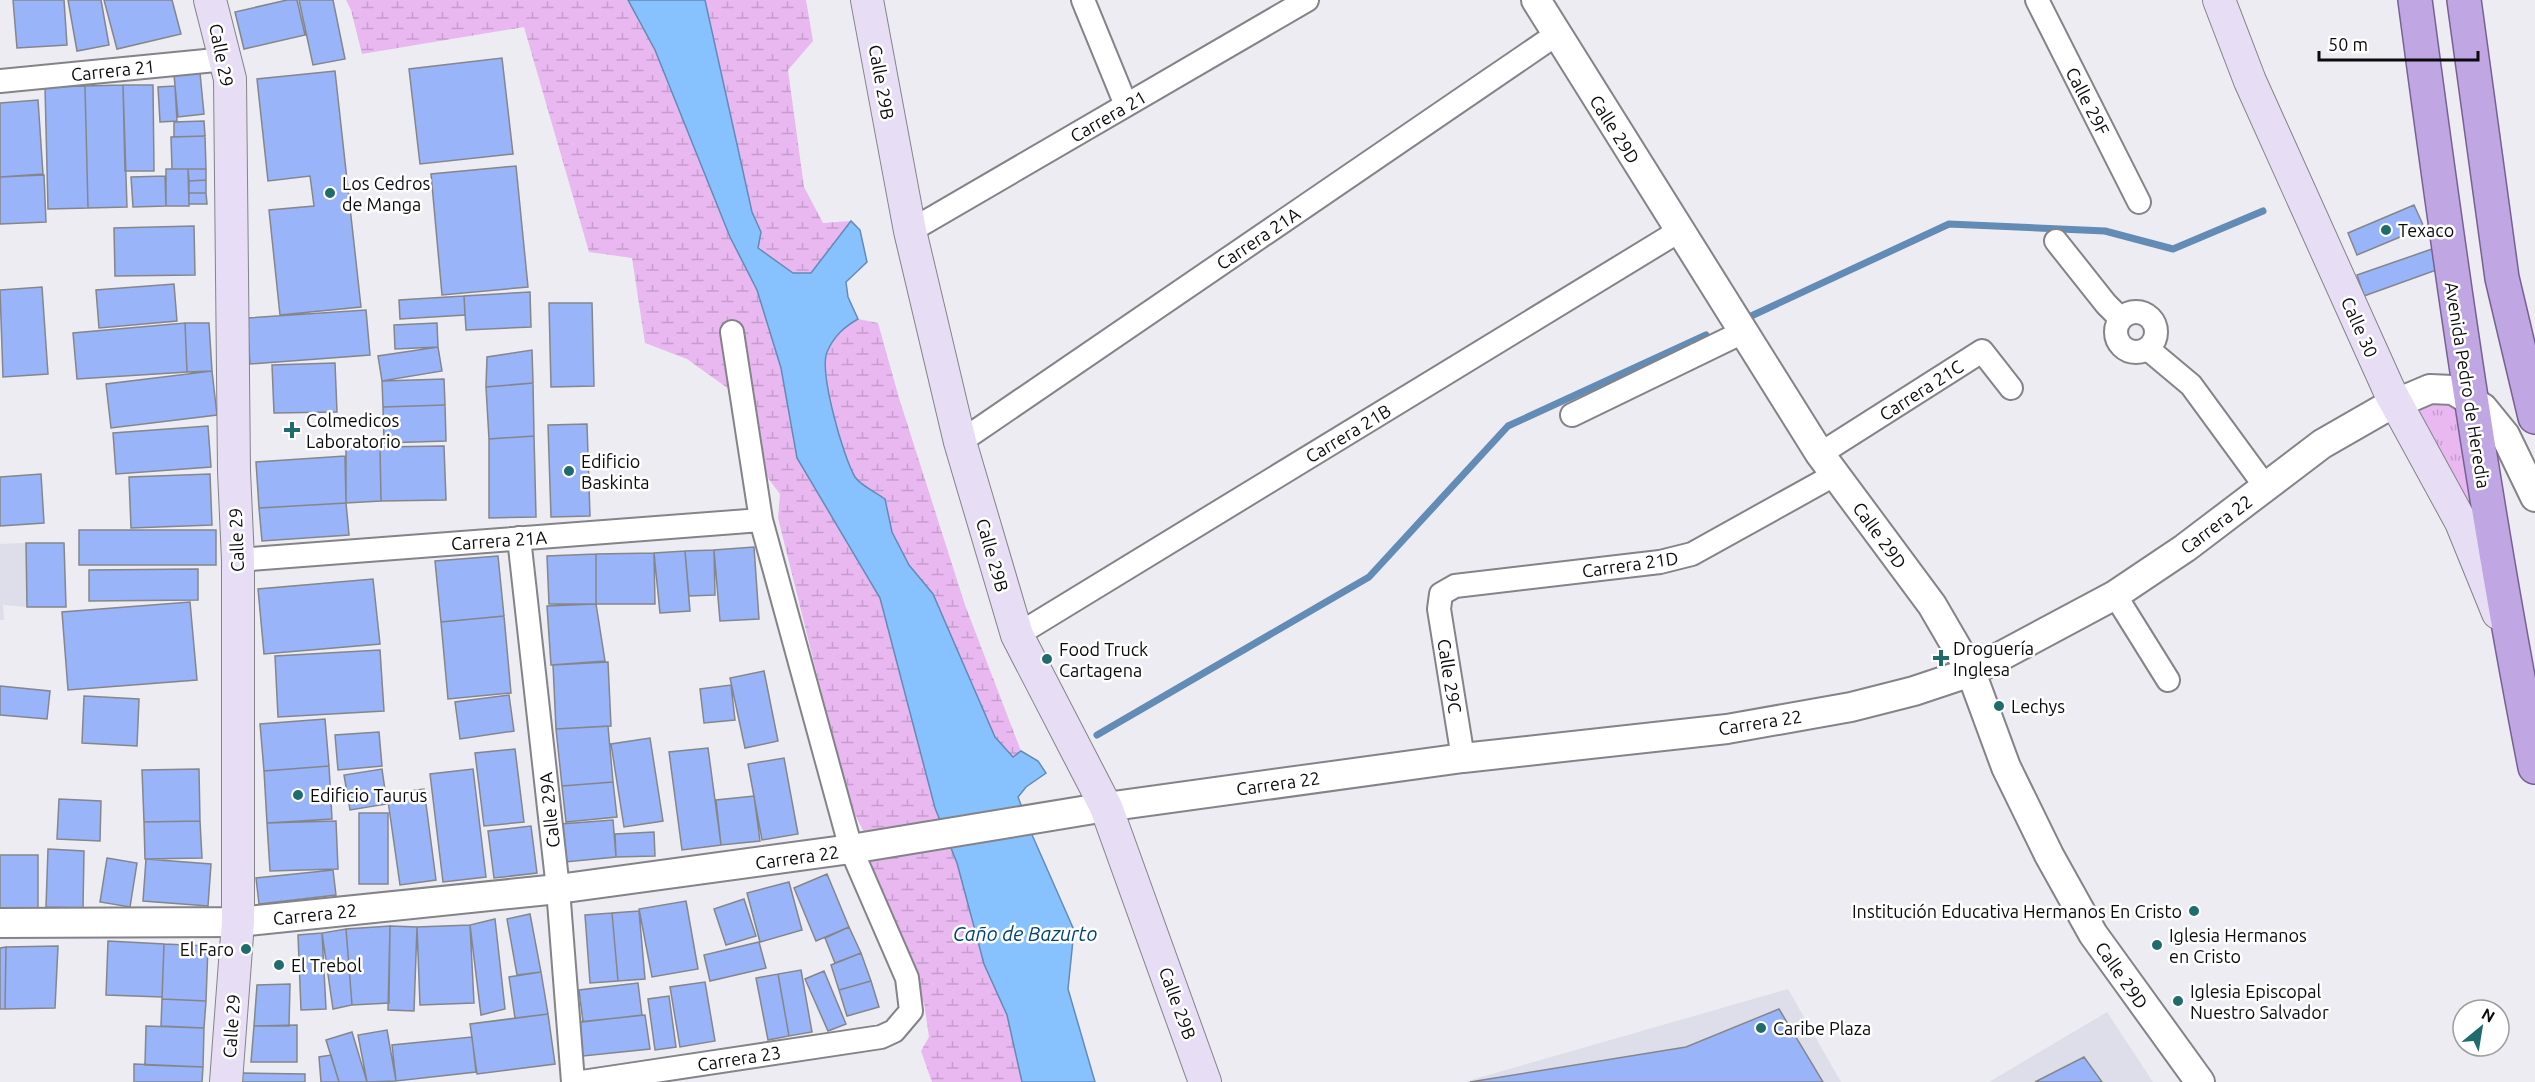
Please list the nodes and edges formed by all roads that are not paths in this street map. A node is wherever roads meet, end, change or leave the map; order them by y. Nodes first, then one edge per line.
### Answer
1 (210, 0) edge
2 (867, 0) edge
3 (1083, 0) edge
4 (1307, 0) edge
5 (1536, 0) edge
6 (2037, 0) edge
7 (2219, 0) edge
8 (2415, 0) edge
9 (2464, 0) edge
10 (1557, 34) junction
11 (226, 59) junction
12 (0, 81) edge
13 (1126, 105) junction
14 (2139, 202) dead end
15 (910, 231) junction
16 (1679, 231) junction
17 (2056, 241) dead end
18 (732, 332) dead end
19 (1743, 332) junction
20 (2011, 388) dead end
21 (2471, 399) junction
22 (2396, 403) junction
23 (1572, 414) dead end
24 (2535, 417) edge
25 (960, 442) junction
26 (1828, 464) junction
27 (2265, 486) junction
28 (2535, 497) edge
29 (760, 520) junction
30 (519, 538) junction
31 (238, 560) junction
32 (1442, 594) joint
33 (2115, 595) junction
34 (1017, 635) junction
35 (2511, 648) junction
36 (1971, 672) junction
37 (2168, 680) dead end
38 (1462, 758) junction
39 (2535, 767) edge
40 (1106, 807) junction
41 (862, 847) junction
42 (558, 889) junction
43 (0, 922) edge
44 (238, 922) junction
45 (226, 1082) edge
46 (573, 1082) edge
47 (582, 1082) edge
48 (1205, 1082) edge
49 (2200, 1082) edge

1 - 11 main road, Calle 29
2 - 15 main road, Calle 29B
3 - 13 street
4 - 13 street, Carrera 21
5 - 10 street, Calle 29D
6 - 14 street, Calle 29F
7 - 22 main road, Calle 30
8 - 21 highway, Avenida Pedro de Heredia
9 - 24 highway
10 - 16 street, Calle 29D
10 - 25 street, Carrera 21A
11 - 12 street, Carrera 21
11 - 31 main road, Calle 29
13 - 15 street, Carrera 21
15 - 25 main road, Calle 29B
16 - 19 street, Calle 29D
16 - 34 street, Carrera 21B
17 - 27 street
18 - 29 street
19 - 23 street
19 - 26 street, Calle 29D
20 - 26 street, Carrera 21C
21 - 22 street, Carrera 22
21 - 28 street
21 - 35 highway, Avenida Pedro de Heredia
22 - 27 street, Carrera 22
22 - 35 main road, Calle 30
25 - 34 main road, Calle 29B
26 - 32 street, Carrera 21D
26 - 36 street, Calle 29D
27 - 33 street, Carrera 22
29 - 30 street, Carrera 21A
29 - 41 street
30 - 31 street, Carrera 21A
30 - 42 street, Calle 29A
31 - 44 main road, Calle 29
32 - 38 street, Calle 29C
33 - 36 street, Carrera 22
33 - 37 street
34 - 40 main road, Calle 29B
35 - 39 highway, Avenida Pedro de Heredia
36 - 38 street, Carrera 22
36 - 49 street, Calle 29D
38 - 40 street, Carrera 22
40 - 41 street, Carrera 22
40 - 48 main road, Calle 29B
41 - 42 street, Carrera 22
41 - 47 street, Carrera 23
42 - 44 street, Carrera 22
42 - 46 street, Calle 29A
43 - 44 street, Carrera 22
44 - 45 main road, Calle 29

